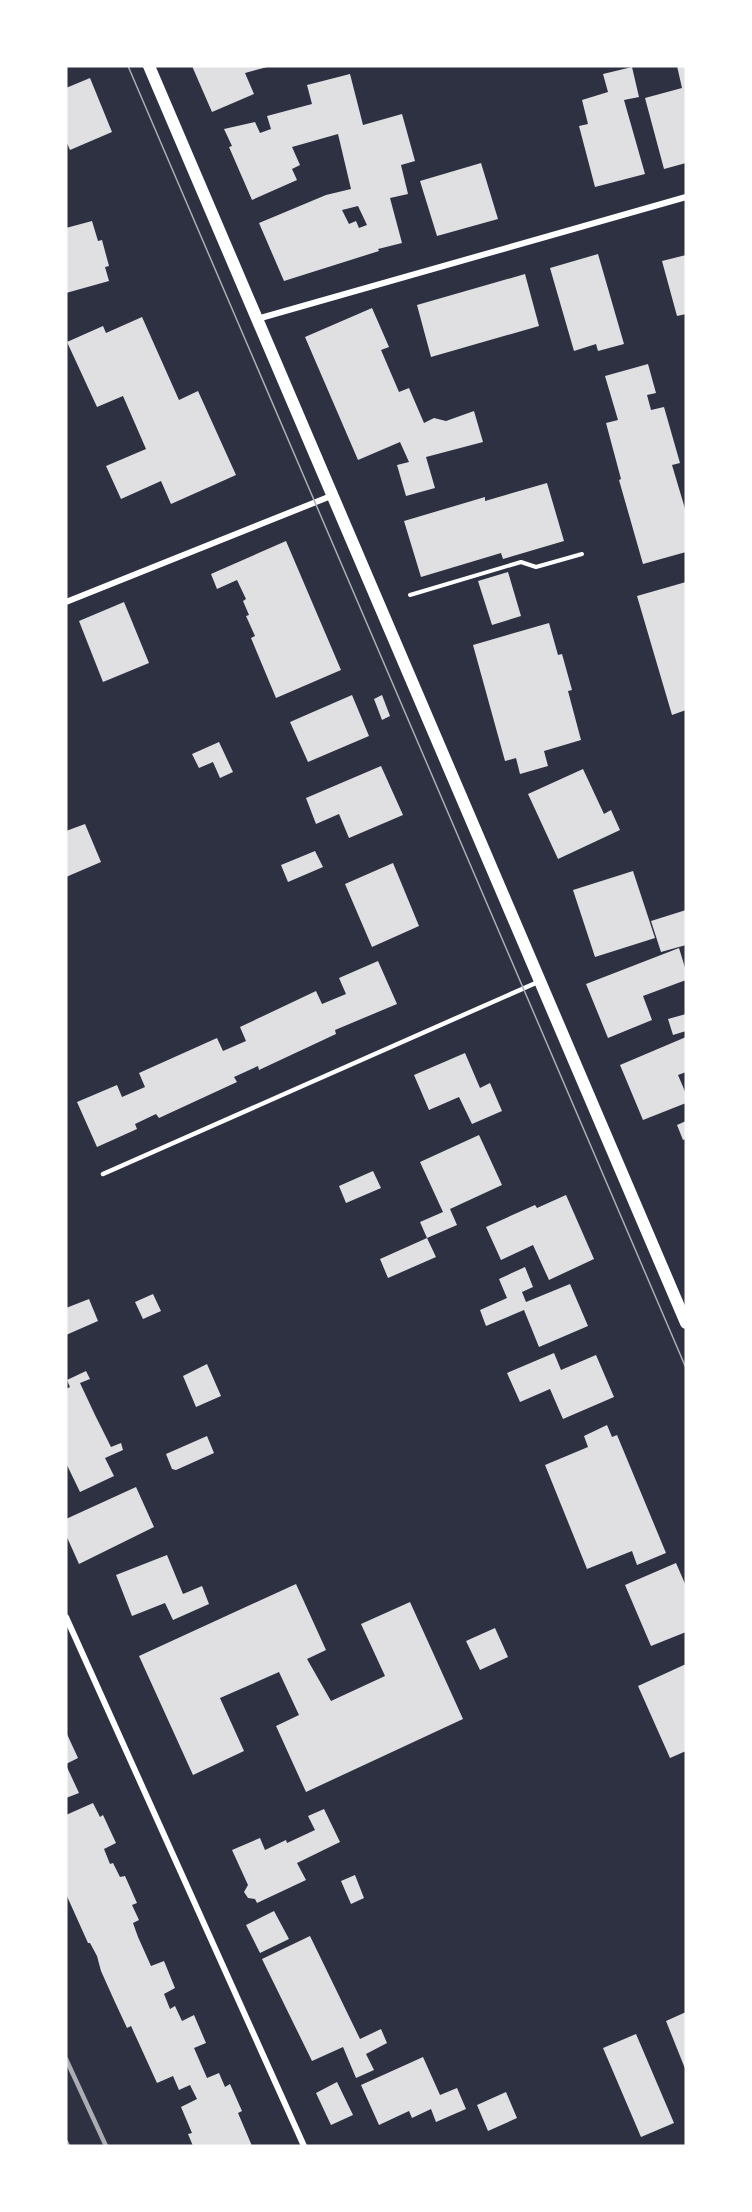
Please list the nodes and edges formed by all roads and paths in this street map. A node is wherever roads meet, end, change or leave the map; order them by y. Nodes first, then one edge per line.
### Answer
1 (149, 66) edge
2 (686, 197) edge
3 (257, 319) junction
4 (331, 496) junction
5 (582, 554) dead end
6 (410, 595) dead end
7 (66, 602) edge
8 (541, 981) junction
9 (103, 1174) dead end
10 (686, 1323) edge
11 (66, 1617) edge
12 (304, 2146) edge

1 - 3 main road
2 - 3 street
3 - 4 main road
4 - 7 street
4 - 8 main road
5 - 6 path
8 - 9 lane
8 - 10 main road
11 - 12 street

